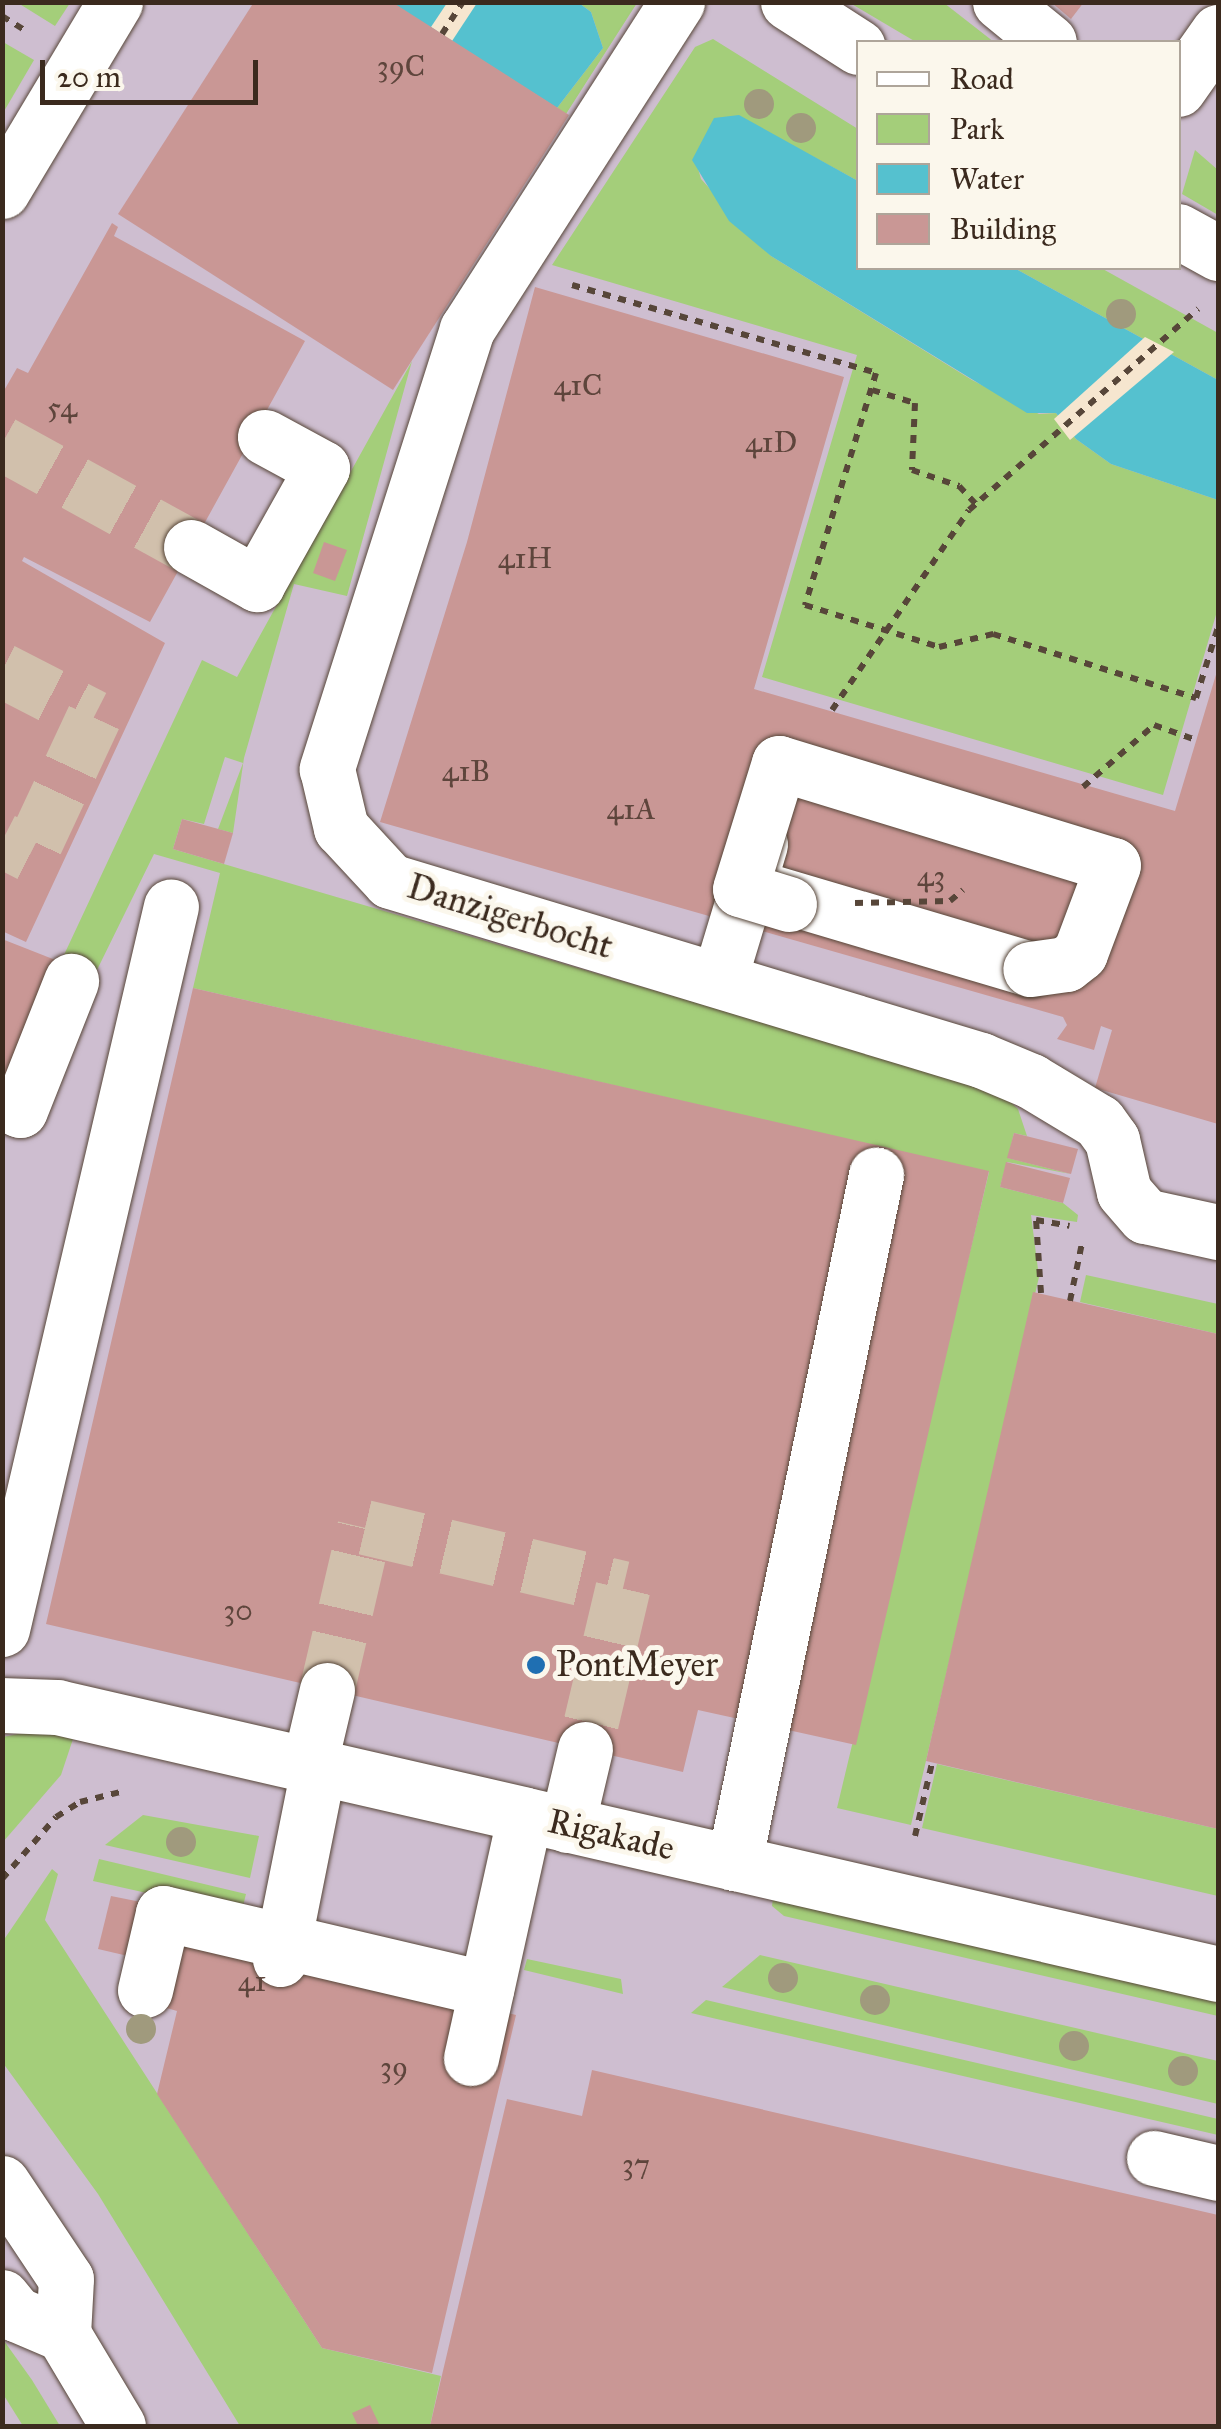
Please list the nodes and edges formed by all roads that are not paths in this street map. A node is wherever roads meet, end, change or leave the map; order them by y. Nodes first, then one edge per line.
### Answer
1 (116, 2) edge
2 (677, 2) edge
3 (788, 2) edge
4 (1000, 2) edge
5 (1218, 32) edge
6 (1047, 40) edge
7 (856, 45) edge
8 (1181, 84) edge
9 (2, 191) edge
10 (1181, 233) edge
11 (1218, 253) edge
12 (265, 437) dead end
13 (192, 547) tunnel mouth
14 (1101, 864) dead end
15 (768, 894) junction
16 (171, 906) dead end
17 (719, 980) junction
18 (71, 981) dead end
19 (7, 1104) dead end
20 (876, 1175) dead end
21 (1218, 1232) edge
22 (2, 1629) edge
23 (327, 1690) tunnel mouth
24 (2, 1705) edge
25 (584, 1749) tunnel mouth
26 (314, 1767) junction
27 (546, 1820) junction
28 (734, 1863) junction
29 (282, 1950) junction
30 (1218, 1974) edge
31 (486, 1989) junction
32 (144, 1990) dead end
33 (471, 2058) dead end
34 (1154, 2158) dead end
35 (1218, 2172) edge
36 (2, 2183) edge
37 (2, 2297) edge
38 (63, 2334) junction
39 (118, 2426) edge

1 - 9 street
2 - 17 street, Danzigerbocht
3 - 7 street
4 - 6 street
5 - 8 street
10 - 11 street
12 - 13 street
14 - 15 street
15 - 15 street, bridge
15 - 17 street
16 - 22 street
17 - 21 street, Danzigerbocht
18 - 19 street
20 - 28 street
23 - 26 street
24 - 26 street, Rigakade
25 - 27 street
26 - 27 street, Rigakade
26 - 29 street
27 - 28 street, Rigakade
27 - 31 street
28 - 30 street, Rigakade
29 - 31 street
29 - 32 street
31 - 33 street
34 - 35 street
36 - 38 street
37 - 38 street
38 - 39 street

